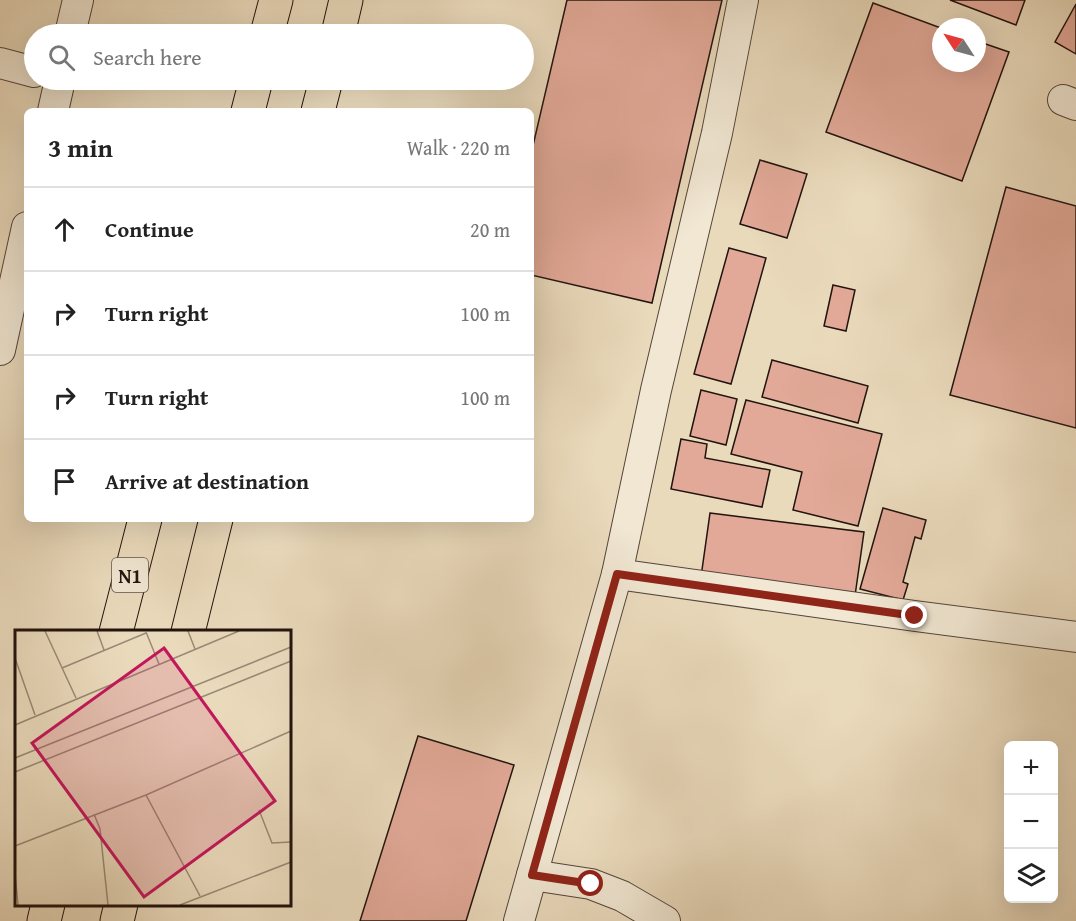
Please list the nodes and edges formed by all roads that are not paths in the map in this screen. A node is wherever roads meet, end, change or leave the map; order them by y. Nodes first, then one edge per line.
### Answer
1 (78, 0) edge
2 (276, 0) edge
3 (346, 0) edge
4 (742, 0) edge
5 (72, 24) edge
6 (270, 24) edge
7 (340, 24) edge
8 (0, 63) edge
9 (24, 69) edge
10 (58, 90) edge
11 (253, 90) edge
12 (323, 90) edge
13 (54, 108) edge
14 (249, 108) edge
15 (319, 108) edge
16 (24, 241) edge
17 (0, 350) edge
18 (143, 522) edge
19 (215, 522) edge
20 (617, 574) junction
21 (116, 630) edge
22 (189, 630) edge
23 (1076, 637) edge
24 (532, 875) junction
25 (48, 906) edge
26 (121, 906) edge
27 (44, 921) edge
28 (117, 921) edge
29 (519, 921) edge
30 (665, 921) edge

1 - 5 street
2 - 6 highway
3 - 7 highway
4 - 20 street
8 - 9 street
10 - 13 street
11 - 14 highway
12 - 15 highway
16 - 17 street
18 - 21 highway, N1
19 - 22 highway
20 - 23 street
20 - 24 street
24 - 29 street
24 - 30 street
25 - 27 highway
26 - 28 highway

